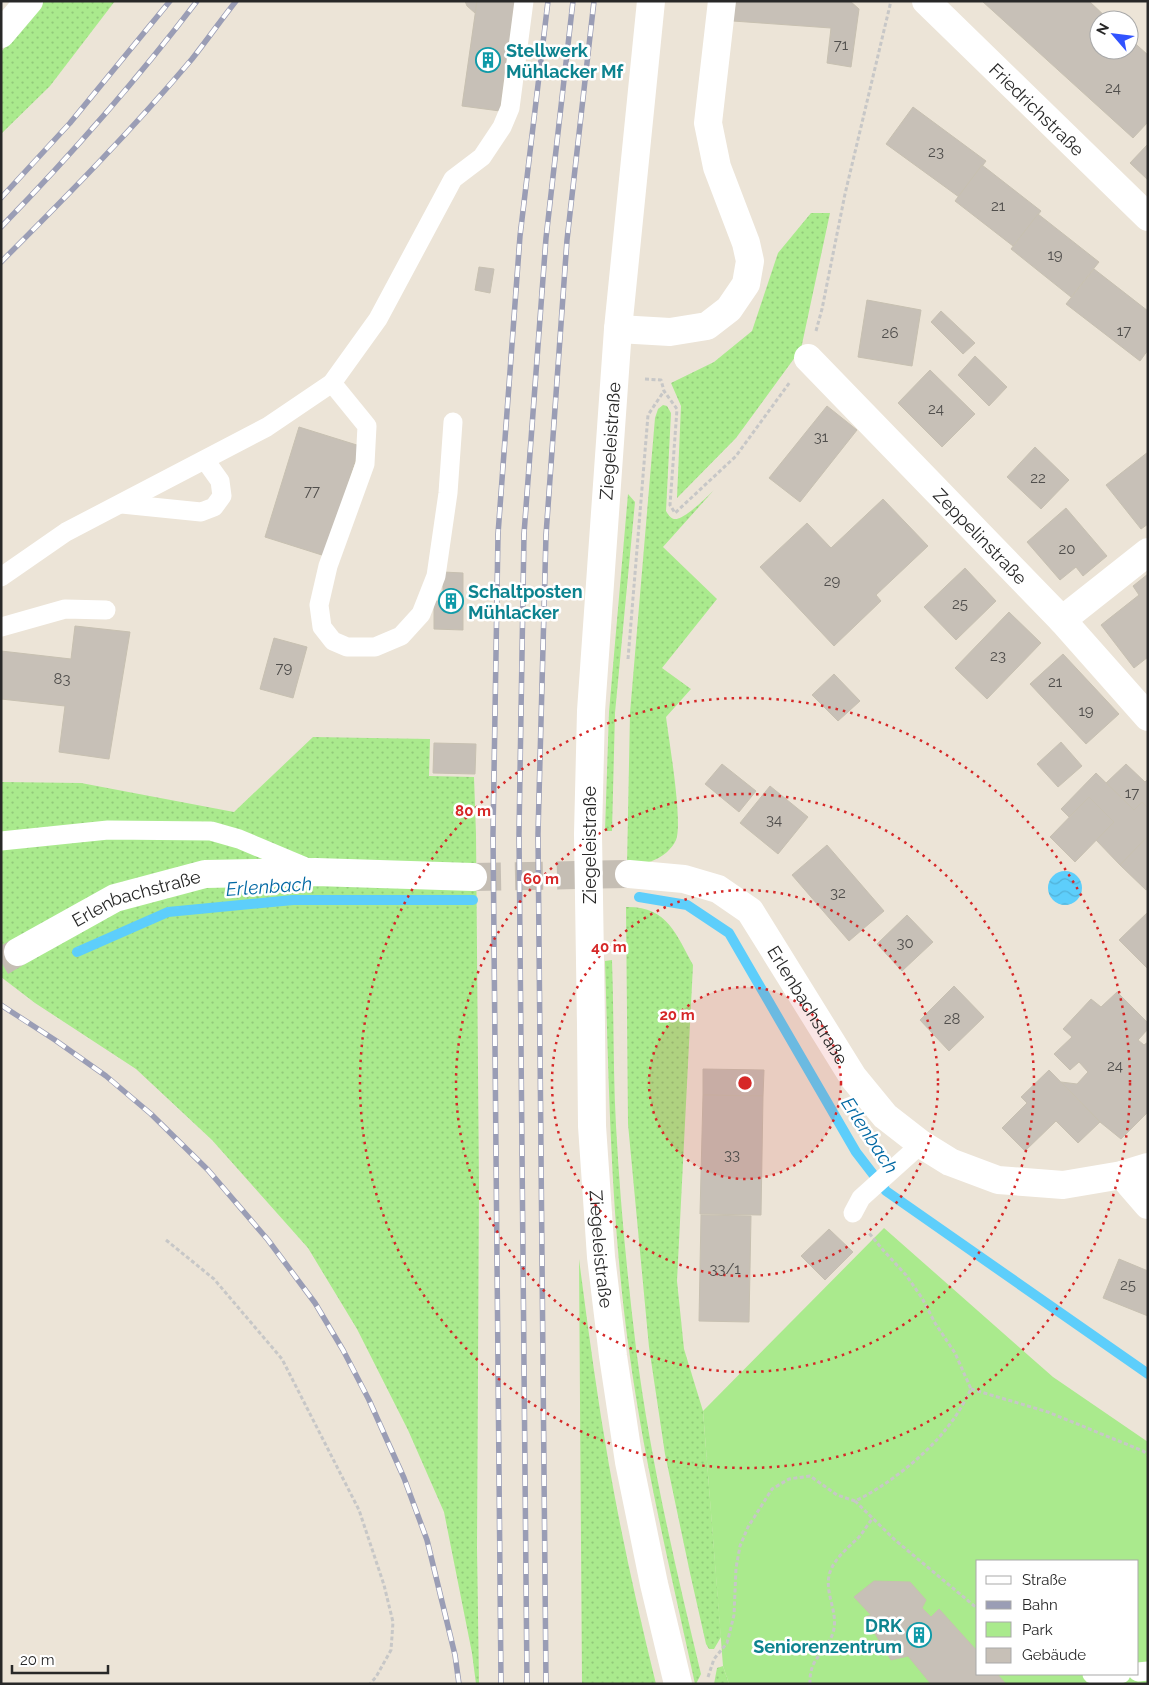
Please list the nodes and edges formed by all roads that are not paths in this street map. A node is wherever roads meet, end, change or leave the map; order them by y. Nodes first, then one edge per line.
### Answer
1 (29, 1) edge
2 (524, 1) edge
3 (651, 1) edge
4 (722, 1) edge
5 (926, 1) edge
6 (1, 34) edge
7 (1148, 218) edge
8 (618, 329) junction
9 (808, 358) road end
10 (332, 383) junction
11 (453, 422) dead end
12 (205, 460) junction
13 (122, 504) junction
14 (1148, 552) edge
15 (1, 577) edge
16 (106, 610) dead end
17 (1062, 620) junction
18 (1, 627) edge
19 (1148, 717) edge
20 (1, 841) edge
21 (316, 872) junction
22 (629, 874) tunnel mouth
23 (472, 877) tunnel mouth
24 (18, 952) tunnel mouth
25 (921, 1144) junction
26 (1148, 1167) edge
27 (1122, 1175) junction
28 (857, 1205) road end
29 (1148, 1205) edge
30 (1096, 1675) edge
31 (1110, 1675) edge
32 (678, 1684) edge

1 - 6 street
2 - 10 lane
3 - 8 street, Ziegeleistraße
4 - 8 street
5 - 7 street, Friedrichstraße
8 - 32 street, Ziegeleistraße
9 - 17 street, Zeppelinstraße
10 - 11 lane
10 - 12 lane
12 - 13 lane
12 - 13 lane
13 - 15 lane
14 - 17 street
16 - 18 lane
17 - 19 street, Zeppelinstraße
20 - 21 lane
21 - 23 street, Erlenbachstraße
21 - 24 street, Erlenbachstraße
22 - 25 street, Erlenbachstraße
25 - 27 street, Erlenbachstraße
25 - 28 lane
26 - 27 street, Erlenbachstraße
27 - 29 street
30 - 31 lane

